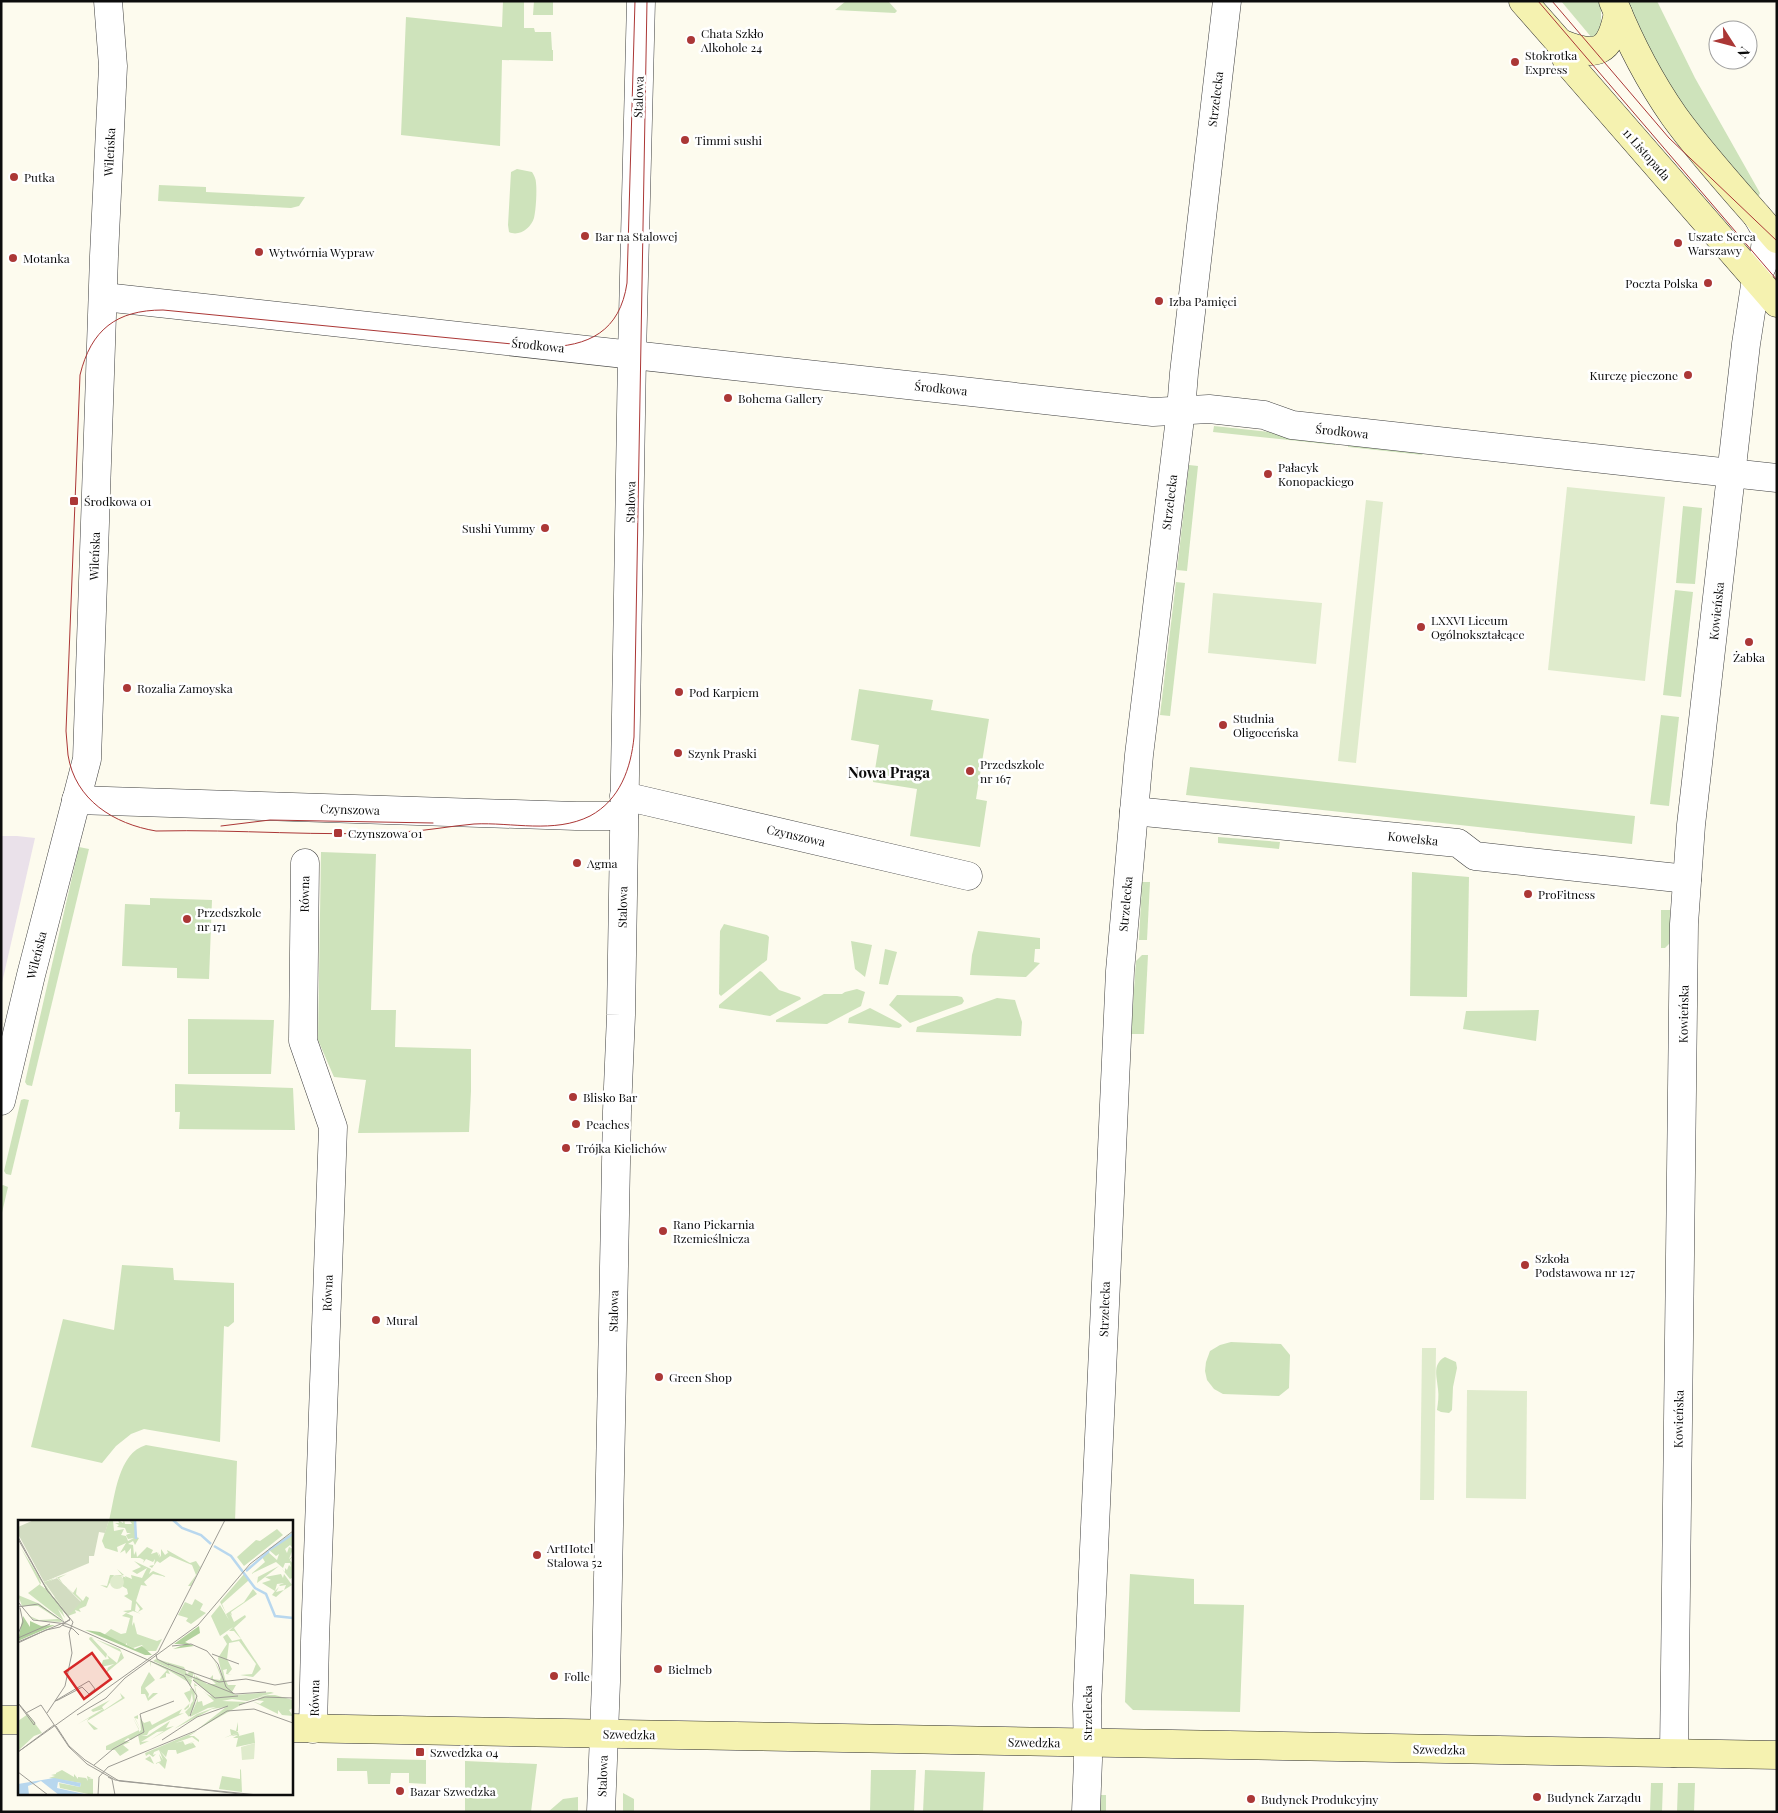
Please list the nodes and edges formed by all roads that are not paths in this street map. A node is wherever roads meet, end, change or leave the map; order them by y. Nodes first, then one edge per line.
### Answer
1 (108, 1) edge
2 (641, 1) edge
3 (1227, 1) edge
4 (1530, 6) edge
5 (1615, 7) edge
6 (1560, 43) junction
7 (1758, 216) junction
8 (1777, 239) edge
9 (1767, 274) edge
10 (104, 297) junction
11 (1777, 303) edge
12 (632, 355) junction
13 (1181, 410) junction
14 (1732, 474) junction
15 (1777, 478) edge
16 (76, 800) junction
17 (624, 806) junction
18 (1134, 810) junction
19 (305, 863) dead end
20 (968, 876) dead end
21 (1687, 879) junction
22 (1, 1101) edge
23 (1, 1720) edge
24 (18, 1720) edge
25 (302, 1728) edge
26 (604, 1734) junction
27 (1087, 1743) junction
28 (1674, 1753) junction
29 (1777, 1755) edge
30 (602, 1812) edge
31 (1086, 1812) edge

1 - 10 street, Wileńska
2 - 12 street, Stalowa
3 - 13 street, Strzelecka
4 - 6 street, 11 Listopada
5 - 6 street
5 - 7 street
6 - 9 street, 11 Listopada
7 - 8 street
7 - 9 street, Kowieńska
9 - 11 street, 11 Listopada
9 - 14 street, Kowieńska
10 - 12 street, Środkowa
10 - 16 street, Wileńska
12 - 13 street, Środkowa
12 - 17 street, Stalowa
13 - 14 street, Środkowa
13 - 18 street, Strzelecka
14 - 15 street, Środkowa
14 - 21 street, Kowieńska
16 - 17 street, Czynszowa
16 - 22 street, Wileńska
17 - 20 street, Czynszowa
17 - 26 street, Stalowa
18 - 21 street, Kowelska
18 - 27 street, Strzelecka
19 - 25 street, Równa
21 - 28 street, Kowieńska
23 - 24 street
25 - 26 street, Szwedzka
26 - 27 street, Szwedzka
26 - 30 street, Stalowa
27 - 28 street, Szwedzka
27 - 31 street, Strzelecka
28 - 29 street, Szwedzka

